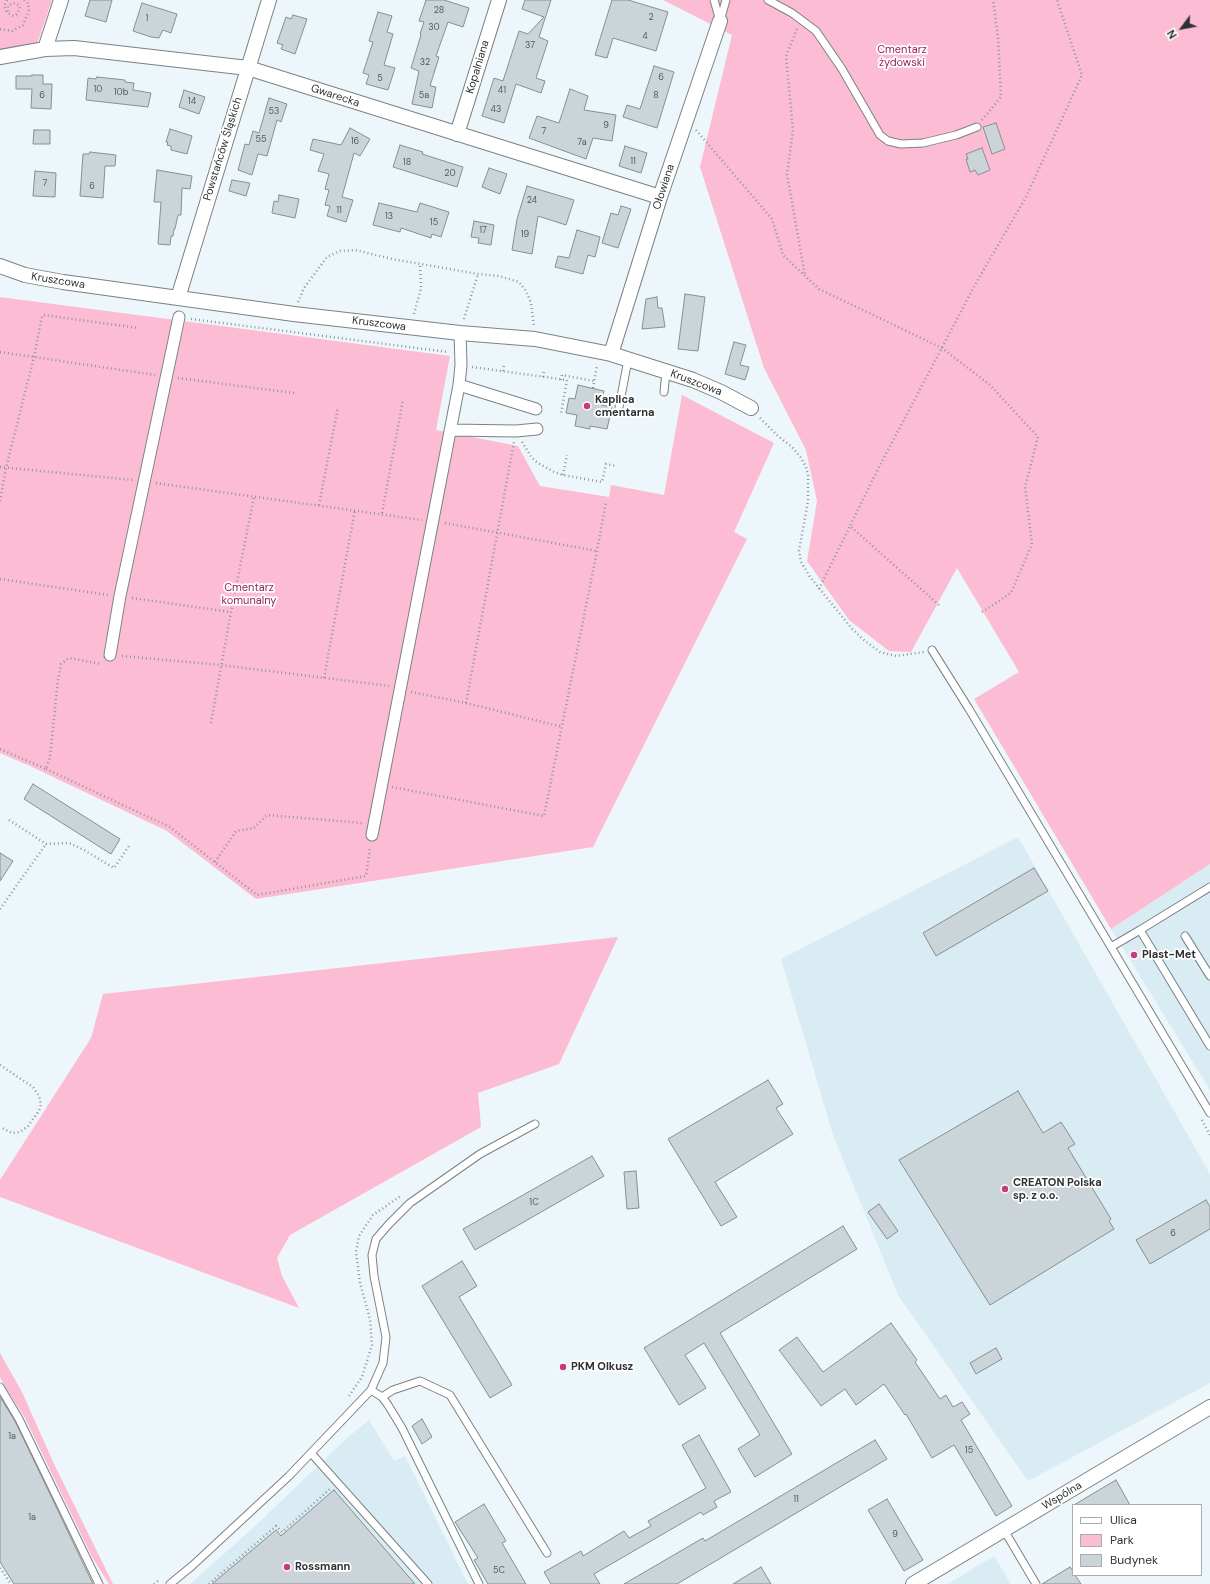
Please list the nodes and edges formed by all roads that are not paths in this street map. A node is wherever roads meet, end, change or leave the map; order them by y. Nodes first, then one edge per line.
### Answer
1 (60, 0) edge
2 (269, 0) edge
3 (499, 0) edge
4 (714, 0) edge
5 (726, 0) edge
6 (768, 0) edge
7 (720, 21) junction
8 (44, 49) junction
9 (0, 57) edge
10 (248, 68) junction
11 (977, 127) road end
12 (457, 134) junction
13 (660, 197) junction
14 (0, 266) edge
15 (178, 298) junction
16 (179, 317) road end
17 (460, 333) junction
18 (610, 354) junction
19 (628, 360) junction
20 (666, 372) junction
21 (459, 385) junction
22 (664, 392) dead end
23 (619, 407) dead end
24 (751, 408) road end
25 (536, 409) dead end
26 (537, 429) dead end
27 (450, 430) junction
28 (932, 650) road end
29 (110, 655) road end
30 (373, 830) road end
31 (1210, 887) edge
32 (1140, 930) junction
33 (1185, 936) dead end
34 (1111, 948) junction
35 (1210, 976) edge
36 (1210, 1046) edge
37 (1210, 1113) edge
38 (535, 1124) dead end
39 (0, 1387) edge
40 (371, 1390) junction
41 (382, 1397) junction
42 (1210, 1407) edge
43 (311, 1453) junction
44 (1004, 1530) junction
45 (547, 1553) dead end
46 (99, 1584) edge
47 (170, 1584) edge
48 (428, 1584) edge
49 (479, 1584) edge
50 (913, 1584) edge
51 (1036, 1584) edge

1 - 8 street
2 - 10 street, Powstańców Śląskich
3 - 12 street, Kopalniana
4 - 7 lane
5 - 7 lane
6 - 11 lane
7 - 13 street, Ołowiana
8 - 9 street, Gwarecka
8 - 10 street, Gwarecka
10 - 12 street, Gwarecka
10 - 15 street, Powstańców Śląskich
12 - 13 street, Gwarecka
13 - 18 street, Ołowiana
14 - 15 street, Kruszcowa
15 - 17 street, Kruszcowa
16 - 29 street
17 - 18 street, Kruszcowa
17 - 21 street
18 - 19 street, Kruszcowa
19 - 20 street, Kruszcowa
19 - 23 lane
20 - 22 lane
20 - 24 street, Kruszcowa
21 - 25 street
21 - 27 street
26 - 27 street
27 - 30 street
28 - 34 lane
31 - 32 lane
32 - 34 lane
32 - 36 lane
33 - 35 lane
34 - 37 lane
38 - 40 lane
39 - 46 lane
40 - 41 lane
40 - 43 lane
41 - 45 lane
41 - 49 lane
42 - 44 street, Wspólna
43 - 47 lane
43 - 48 lane
44 - 50 street, Wspólna
44 - 51 lane

